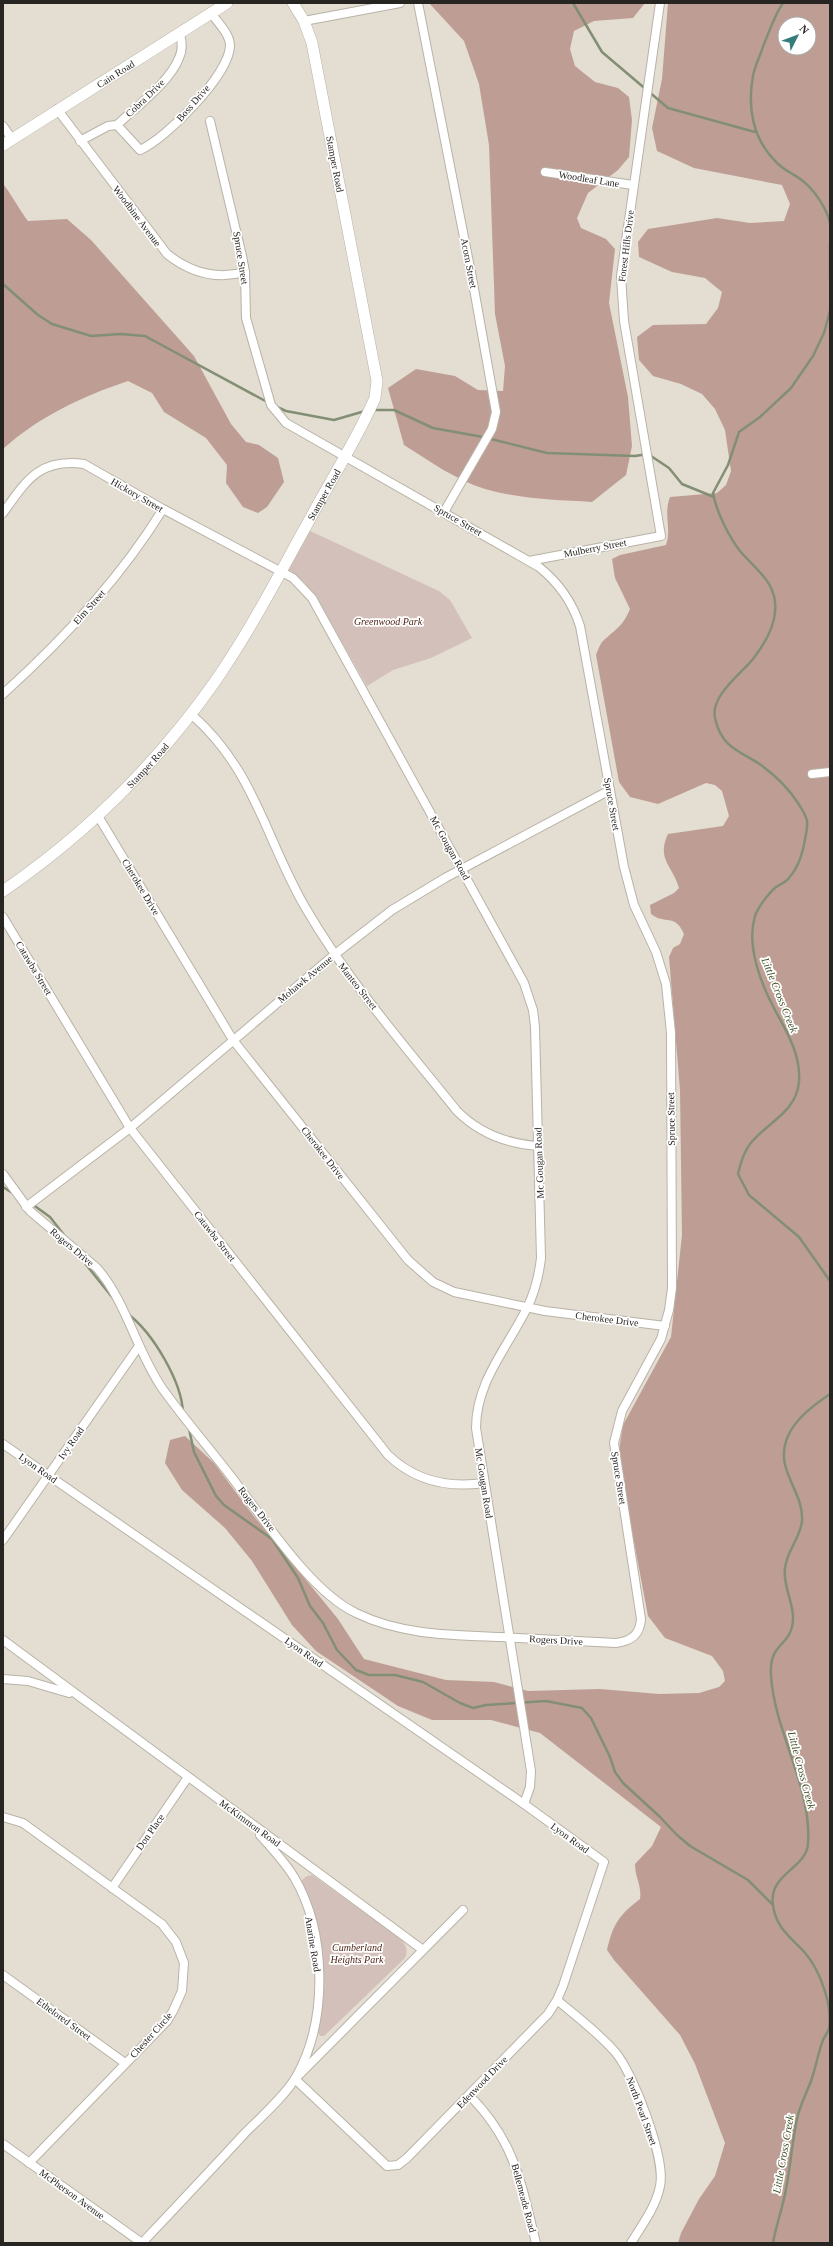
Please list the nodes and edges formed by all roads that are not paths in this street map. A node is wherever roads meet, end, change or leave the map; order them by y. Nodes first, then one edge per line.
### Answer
1 (227, 3) edge
2 (293, 3) edge
3 (400, 3) edge
4 (418, 3) edge
5 (660, 3) edge
6 (212, 14) junction
7 (304, 20) junction
8 (180, 34) junction
9 (57, 109) junction
10 (210, 121) dead end
11 (117, 125) junction
12 (3, 126) edge
13 (80, 141) junction
14 (8, 142) edge
15 (545, 172) dead end
16 (633, 185) junction
17 (245, 272) junction
18 (344, 455) junction
19 (163, 509) junction
20 (444, 512) junction
21 (3, 513) edge
22 (661, 536) joint
23 (530, 561) junction
24 (281, 572) junction
25 (3, 694) edge
26 (191, 714) junction
27 (830, 772) edge
28 (812, 774) dead end
29 (610, 790) junction
30 (98, 816) junction
31 (462, 870) junction
32 (3, 891) edge
33 (3, 917) edge
34 (334, 955) junction
35 (233, 1040) junction
36 (130, 1128) junction
37 (539, 1146) junction
38 (3, 1174) edge
39 (26, 1207) junction
40 (528, 1308) junction
41 (664, 1326) junction
42 (139, 1346) junction
43 (3, 1444) edge
44 (48, 1475) junction
45 (484, 1483) junction
46 (3, 1540) edge
47 (509, 1638) junction
48 (632, 1639) joint
49 (3, 1640) edge
50 (3, 1679) edge
51 (77, 1696) junction
52 (188, 1777) junction
53 (524, 1804) junction
54 (3, 1817) edge
55 (250, 1824) junction
56 (604, 1862) joint
57 (112, 1888) junction
58 (463, 1910) dead end
59 (423, 1950) junction
60 (3, 1975) edge
61 (557, 2000) junction
62 (125, 2064) junction
63 (295, 2078) junction
64 (468, 2095) junction
65 (3, 2144) edge
66 (29, 2163) junction
67 (142, 2243) edge
68 (536, 2243) edge
69 (631, 2243) edge

1 - 6 street, Cain Road
2 - 7 street, Stamper Road
3 - 7 street
4 - 20 street, Acorn Street
5 - 16 street, Forest Hills Drive
6 - 8 street, Cain Road
6 - 11 street, Boss Drive
7 - 18 street, Stamper Road
8 - 9 street, Cain Road
8 - 11 street, Cobra Drive
9 - 13 street, Woodbine Avenue
9 - 14 street, Cain Road
10 - 17 street, Spruce Street
11 - 13 street, Cobra Drive
12 - 14 street
13 - 17 street, Woodbine Avenue
15 - 16 street, Woodleaf Lane
16 - 22 street, Forest Hills Drive
17 - 18 street, Spruce Street
18 - 20 street, Spruce Street
18 - 24 street, Stamper Road
19 - 21 street, Hickory Street
19 - 24 street, Hickory Street
19 - 25 street, Elm Street
20 - 23 street, Spruce Street
22 - 23 street, Mulberry Street
23 - 29 street, Spruce Street
24 - 26 street, Stamper Road
24 - 31 street, Mc Gougan Road
26 - 30 street, Stamper Road
26 - 34 street, Manteo Street
27 - 28 street
29 - 31 street, Mohawk Avenue
29 - 41 street, Spruce Street
30 - 32 street, Stamper Road
30 - 35 street, Cherokee Drive
31 - 34 street, Mohawk Avenue
31 - 37 street, Mc Gougan Road
33 - 36 street, Catawba Street
34 - 35 street, Mohawk Avenue
34 - 37 street, Manteo Street
35 - 36 street, Mohawk Avenue
35 - 40 street, Cherokee Drive
36 - 39 street, Mohawk Avenue
36 - 45 street, Catawba Street
37 - 40 street, Mc Gougan Road
38 - 39 street, Rogers Drive
39 - 42 street, Rogers Drive
40 - 41 street, Cherokee Drive
40 - 45 street, Mc Gougan Road
41 - 48 street, Spruce Street
42 - 44 street, Ivy Road
42 - 47 street, Rogers Drive
43 - 44 street, Lyon Road
44 - 46 street, Ivy Road
44 - 53 street, Lyon Road
45 - 47 street, Mc Gougan Road
47 - 48 street, Rogers Drive
47 - 53 street, Mc Gougan Road
49 - 51 street, McKimmon Road
50 - 51 street, McKimmon Road
51 - 52 street, McKimmon Road
52 - 55 street, McKimmon Road
52 - 57 street, Don Place
53 - 56 street, Lyon Road
54 - 57 street, Chester Circle
55 - 59 street, McKimmon Road
55 - 63 street, Anarine Road
56 - 61 street, Edenwood Drive
57 - 62 street, Chester Circle
58 - 59 street, Anarine Road
59 - 63 street, Anarine Road
60 - 62 street, Ethelored Street
61 - 64 street, Edenwood Drive
61 - 69 street, North Pearl Street
62 - 66 street, Chester Circle
63 - 64 street, Edenwood Drive
63 - 67 street, Anarine Road
64 - 68 street, Bellemeade Road
65 - 66 street, McPherson Avenue
66 - 67 street, McPherson Avenue

